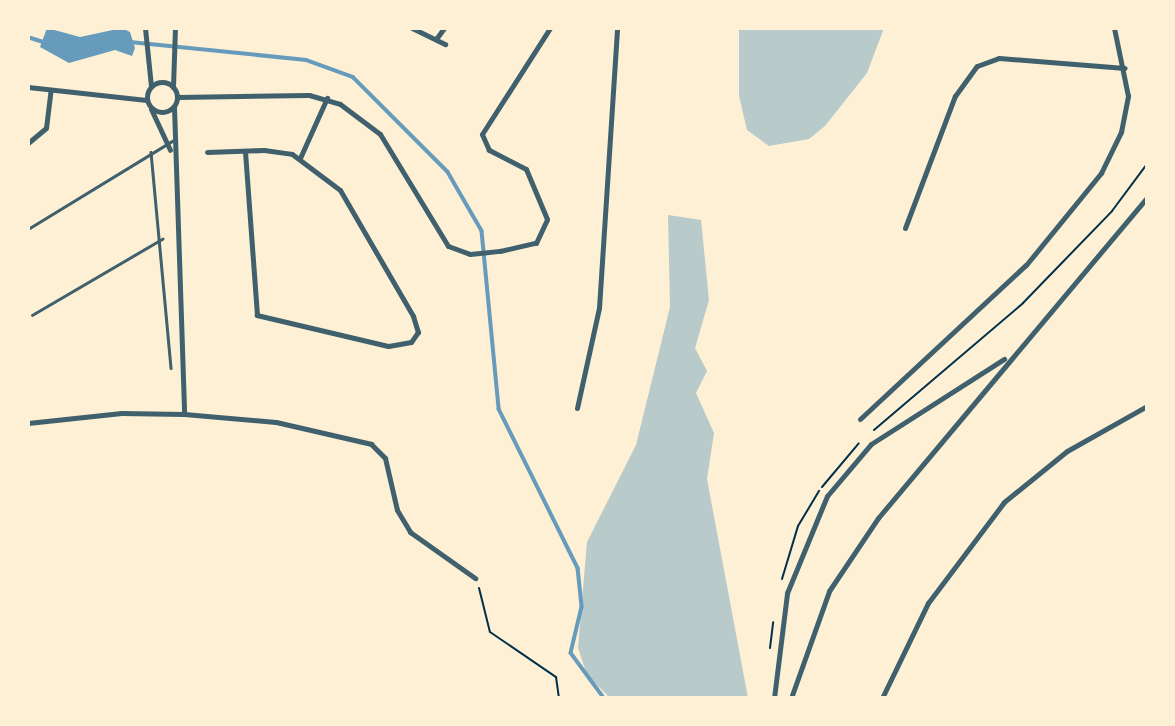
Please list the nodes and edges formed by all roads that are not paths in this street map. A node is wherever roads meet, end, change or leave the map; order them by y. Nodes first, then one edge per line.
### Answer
1 (145, 28) edge
2 (175, 28) edge
3 (412, 28) edge
4 (444, 28) edge
5 (550, 28) edge
6 (617, 28) edge
7 (1114, 28) edge
8 (436, 39) junction
9 (445, 44) dead end
10 (1125, 68) junction
11 (150, 86) junction
12 (28, 87) edge
13 (173, 87) junction
14 (51, 90) junction
15 (177, 97) junction
16 (327, 98) junction
17 (146, 100) junction
18 (174, 107) junction
19 (151, 108) junction
20 (28, 143) edge
21 (169, 143) junction
22 (245, 151) junction
23 (151, 152) junction
24 (207, 152) dead end
25 (300, 158) junction
26 (1147, 197) edge
27 (1145, 205) edge
28 (905, 228) dead end
29 (28, 229) edge
30 (162, 239) junction
31 (32, 316) dead end
32 (1007, 358) junction
33 (171, 368) dead end
34 (1147, 406) edge
35 (576, 408) dead end
36 (184, 414) junction
37 (860, 419) dead end
38 (28, 423) edge
39 (475, 578) road end
40 (774, 698) edge
41 (791, 698) edge
42 (882, 698) edge

1 - 11 street
2 - 13 street
3 - 8 street
4 - 8 street
5 - 16 street
6 - 35 street
7 - 10 street
8 - 9 street
10 - 28 street
10 - 37 street
11 - 13 street
11 - 17 street
12 - 14 street
13 - 15 street
14 - 17 street
14 - 20 street
15 - 16 street
15 - 18 street
16 - 25 street
17 - 19 street
18 - 19 street
18 - 21 street
19 - 21 street
21 - 23 lane
21 - 36 street
22 - 24 street
22 - 25 street
22 - 25 street
23 - 29 lane
23 - 30 lane
26 - 27 street
27 - 32 street
30 - 31 lane
30 - 33 lane
32 - 40 street
32 - 41 street
34 - 42 street
36 - 38 street
36 - 39 street

